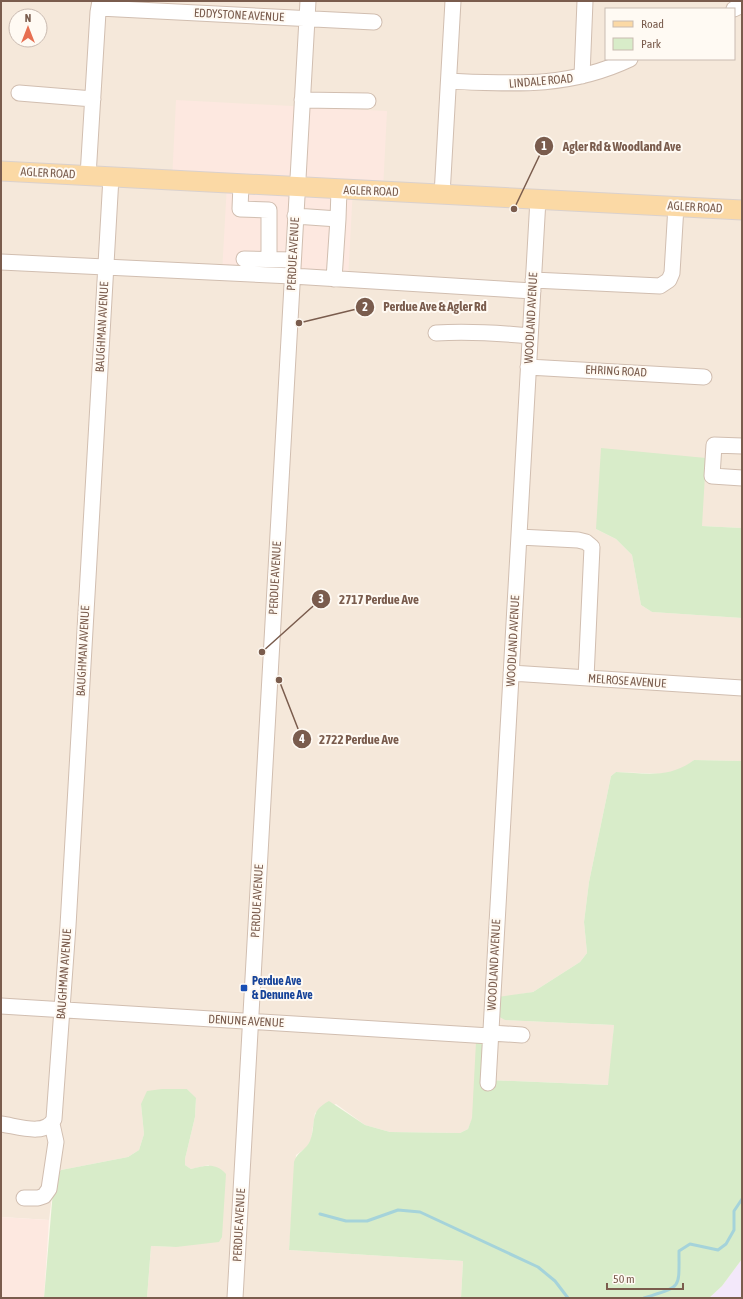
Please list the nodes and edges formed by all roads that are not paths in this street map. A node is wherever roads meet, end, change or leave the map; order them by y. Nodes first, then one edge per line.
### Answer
1 (308, 1) edge
2 (453, 1) edge
3 (586, 1) edge
4 (100, 5) edge
5 (225, 7) edge
6 (307, 18) junction
7 (374, 22) dead end
8 (627, 60) edge
9 (582, 76) junction
10 (449, 81) junction
11 (20, 93) dead end
12 (93, 99) junction
13 (302, 100) junction
14 (368, 101) dead end
15 (1, 171) edge
16 (88, 176) junction
17 (111, 177) junction
18 (241, 184) junction
19 (297, 187) junction
20 (340, 190) junction
21 (442, 195) junction
22 (538, 199) junction
23 (676, 206) junction
24 (742, 210) edge
25 (295, 216) junction
26 (338, 219) junction
27 (244, 259) dead end
28 (269, 259) junction
29 (293, 260) junction
30 (1, 262) edge
31 (106, 266) junction
32 (292, 276) junction
33 (334, 279) junction
34 (533, 285) junction
35 (436, 333) dead end
36 (530, 336) junction
37 (528, 367) junction
38 (704, 377) dead end
39 (742, 446) edge
40 (742, 478) edge
41 (519, 538) junction
42 (511, 673) junction
43 (586, 678) junction
44 (742, 688) edge
45 (1, 1006) edge
46 (61, 1010) junction
47 (250, 1021) junction
48 (490, 1034) junction
49 (522, 1035) dead end
50 (488, 1083) dead end
51 (1, 1124) edge
52 (52, 1124) junction
53 (24, 1198) dead end
54 (235, 1298) edge

1 - 6 street, PERDUE AVENUE
2 - 10 street
3 - 9 street
4 - 5 street, EDDYSTONE AVENUE
4 - 12 street
5 - 6 street, EDDYSTONE AVENUE
6 - 7 street, EDDYSTONE AVENUE
6 - 13 street, PERDUE AVENUE
8 - 9 street, LINDALE ROAD
9 - 10 street, LINDALE ROAD
10 - 21 street
11 - 12 street
12 - 16 street
13 - 14 street
13 - 19 street, PERDUE AVENUE
15 - 16 main road, AGLER ROAD
16 - 17 main road, AGLER ROAD
17 - 18 main road, AGLER ROAD
17 - 31 street, BAUGHMAN AVENUE
18 - 19 main road, AGLER ROAD
18 - 28 street
19 - 20 main road, AGLER ROAD
19 - 25 street, PERDUE AVENUE
20 - 21 main road, AGLER ROAD
20 - 26 street
21 - 22 main road, AGLER ROAD
22 - 23 main road, AGLER ROAD
22 - 34 street, WOODLAND AVENUE
23 - 24 main road, AGLER ROAD
23 - 34 street
25 - 26 street
25 - 29 street, PERDUE AVENUE
26 - 33 street
27 - 28 street
28 - 29 street
29 - 32 street, PERDUE AVENUE
30 - 31 street
31 - 32 street
31 - 46 street, BAUGHMAN AVENUE
32 - 33 street
32 - 47 street, PERDUE AVENUE
33 - 34 street
34 - 36 street, WOODLAND AVENUE
35 - 36 street
36 - 37 street, WOODLAND AVENUE
37 - 38 street, EHRING ROAD
37 - 41 street, WOODLAND AVENUE
39 - 40 street
41 - 42 street, WOODLAND AVENUE
41 - 43 street
42 - 43 street, MELROSE AVENUE
42 - 48 street, WOODLAND AVENUE
43 - 44 street, MELROSE AVENUE
45 - 46 street, DENUNE AVENUE
46 - 47 street, DENUNE AVENUE
46 - 52 street, BAUGHMAN AVENUE
47 - 48 street, DENUNE AVENUE
47 - 54 street, PERDUE AVENUE
48 - 49 street, DENUNE AVENUE
48 - 50 street, WOODLAND AVENUE
51 - 52 street
52 - 53 street, BAUGHMAN AVENUE

